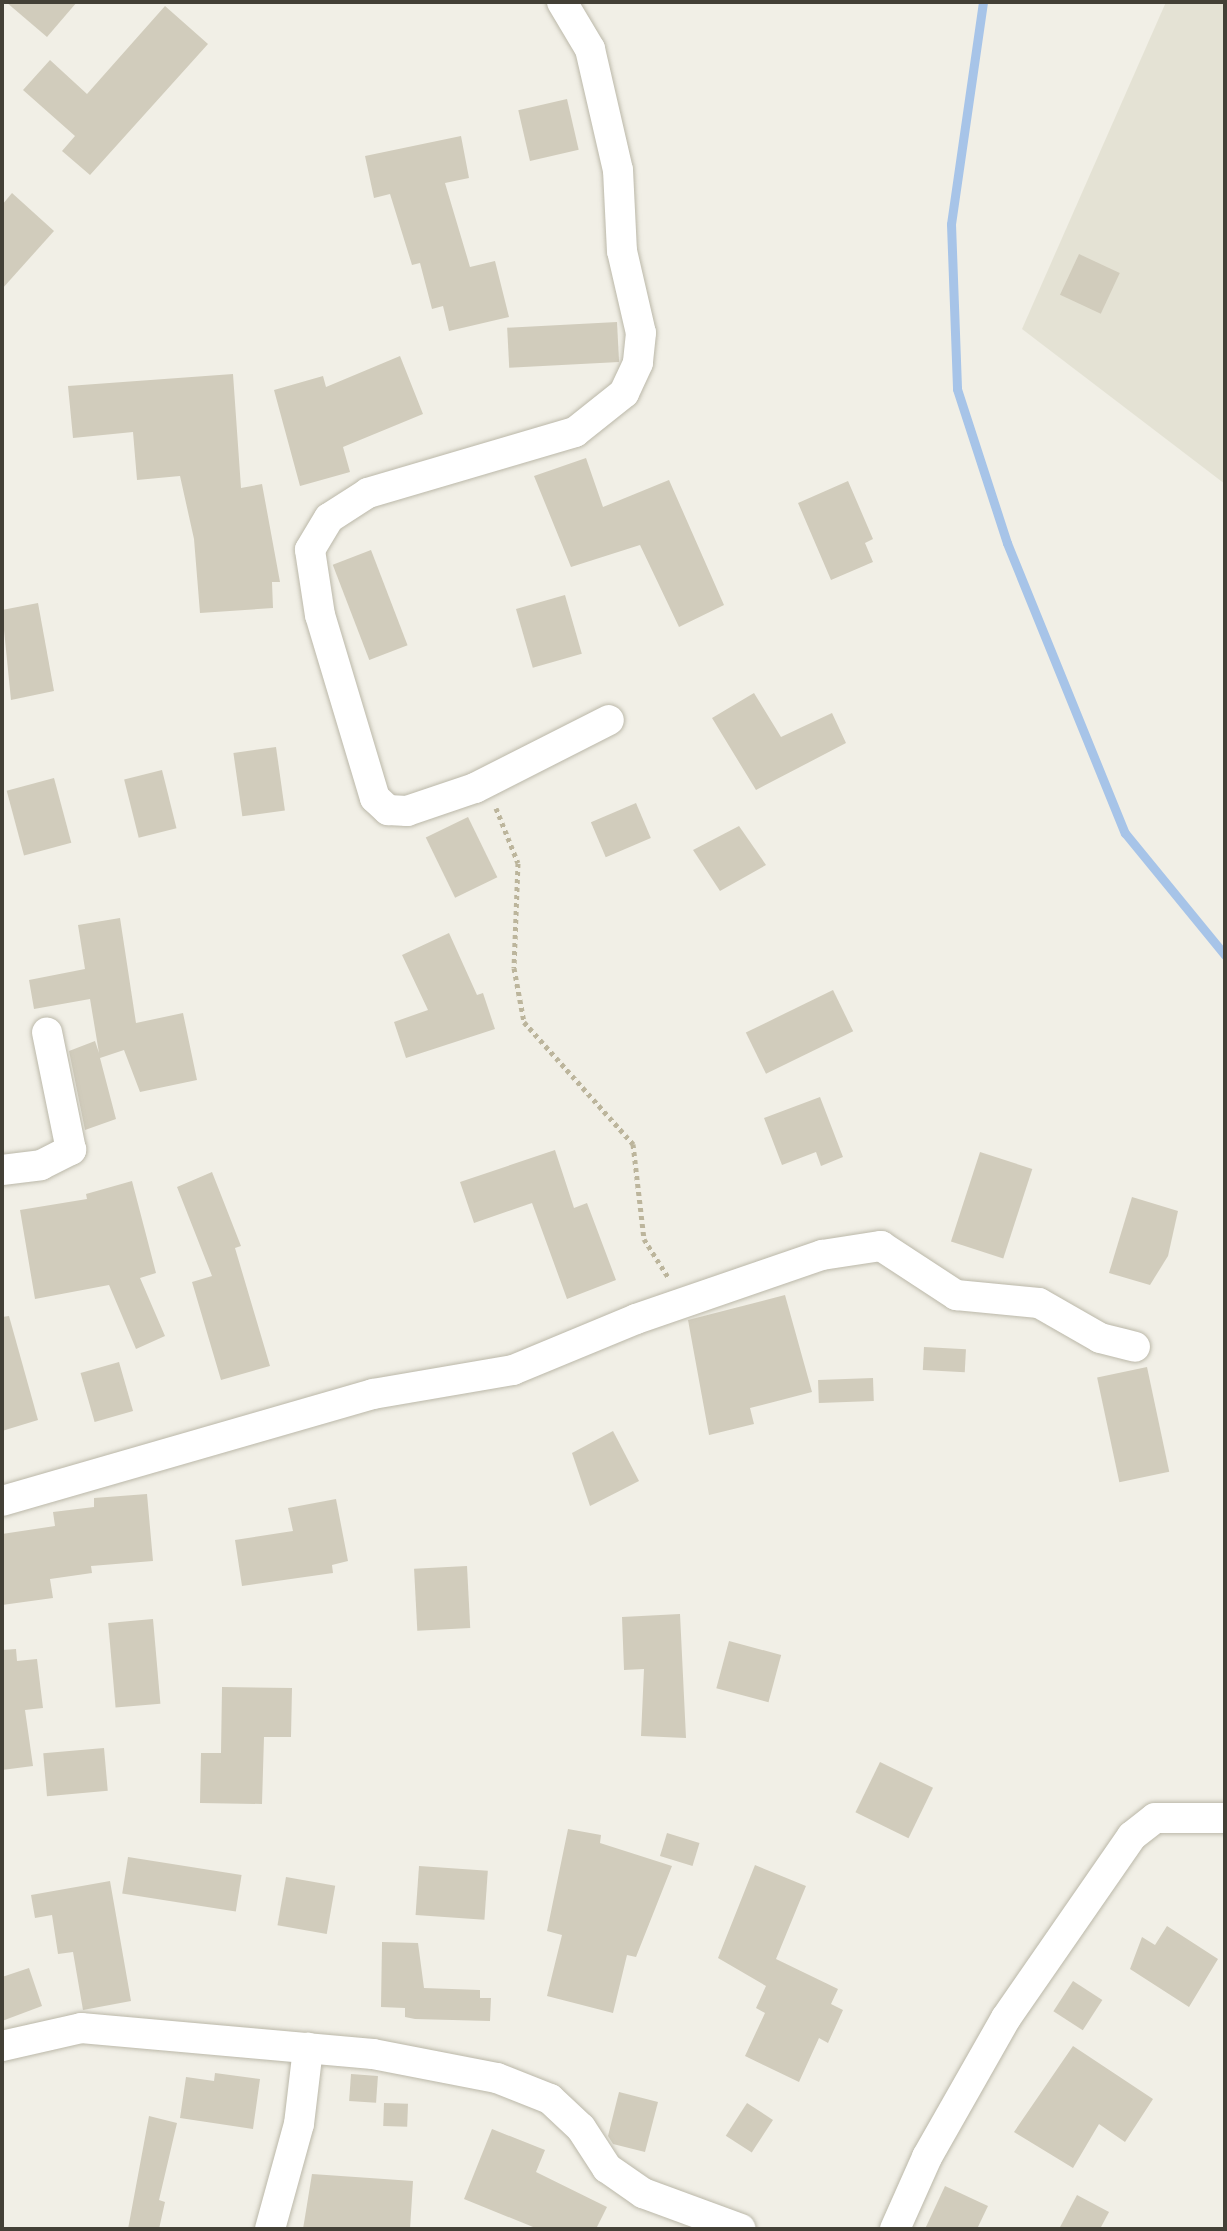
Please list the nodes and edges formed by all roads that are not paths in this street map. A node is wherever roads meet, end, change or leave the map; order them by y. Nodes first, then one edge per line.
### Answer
1 (562, 2) edge
2 (609, 720) dead end
3 (47, 1032) dead end
4 (2, 1170) edge
5 (1135, 1347) dead end
6 (2, 1501) edge
7 (1225, 1818) edge
8 (2, 2046) edge
9 (308, 2048) junction
10 (270, 2229) edge
11 (741, 2229) edge
12 (895, 2229) edge

1 - 2 street
3 - 4 street
5 - 6 street
7 - 12 street
8 - 9 street
9 - 10 street
9 - 11 street

